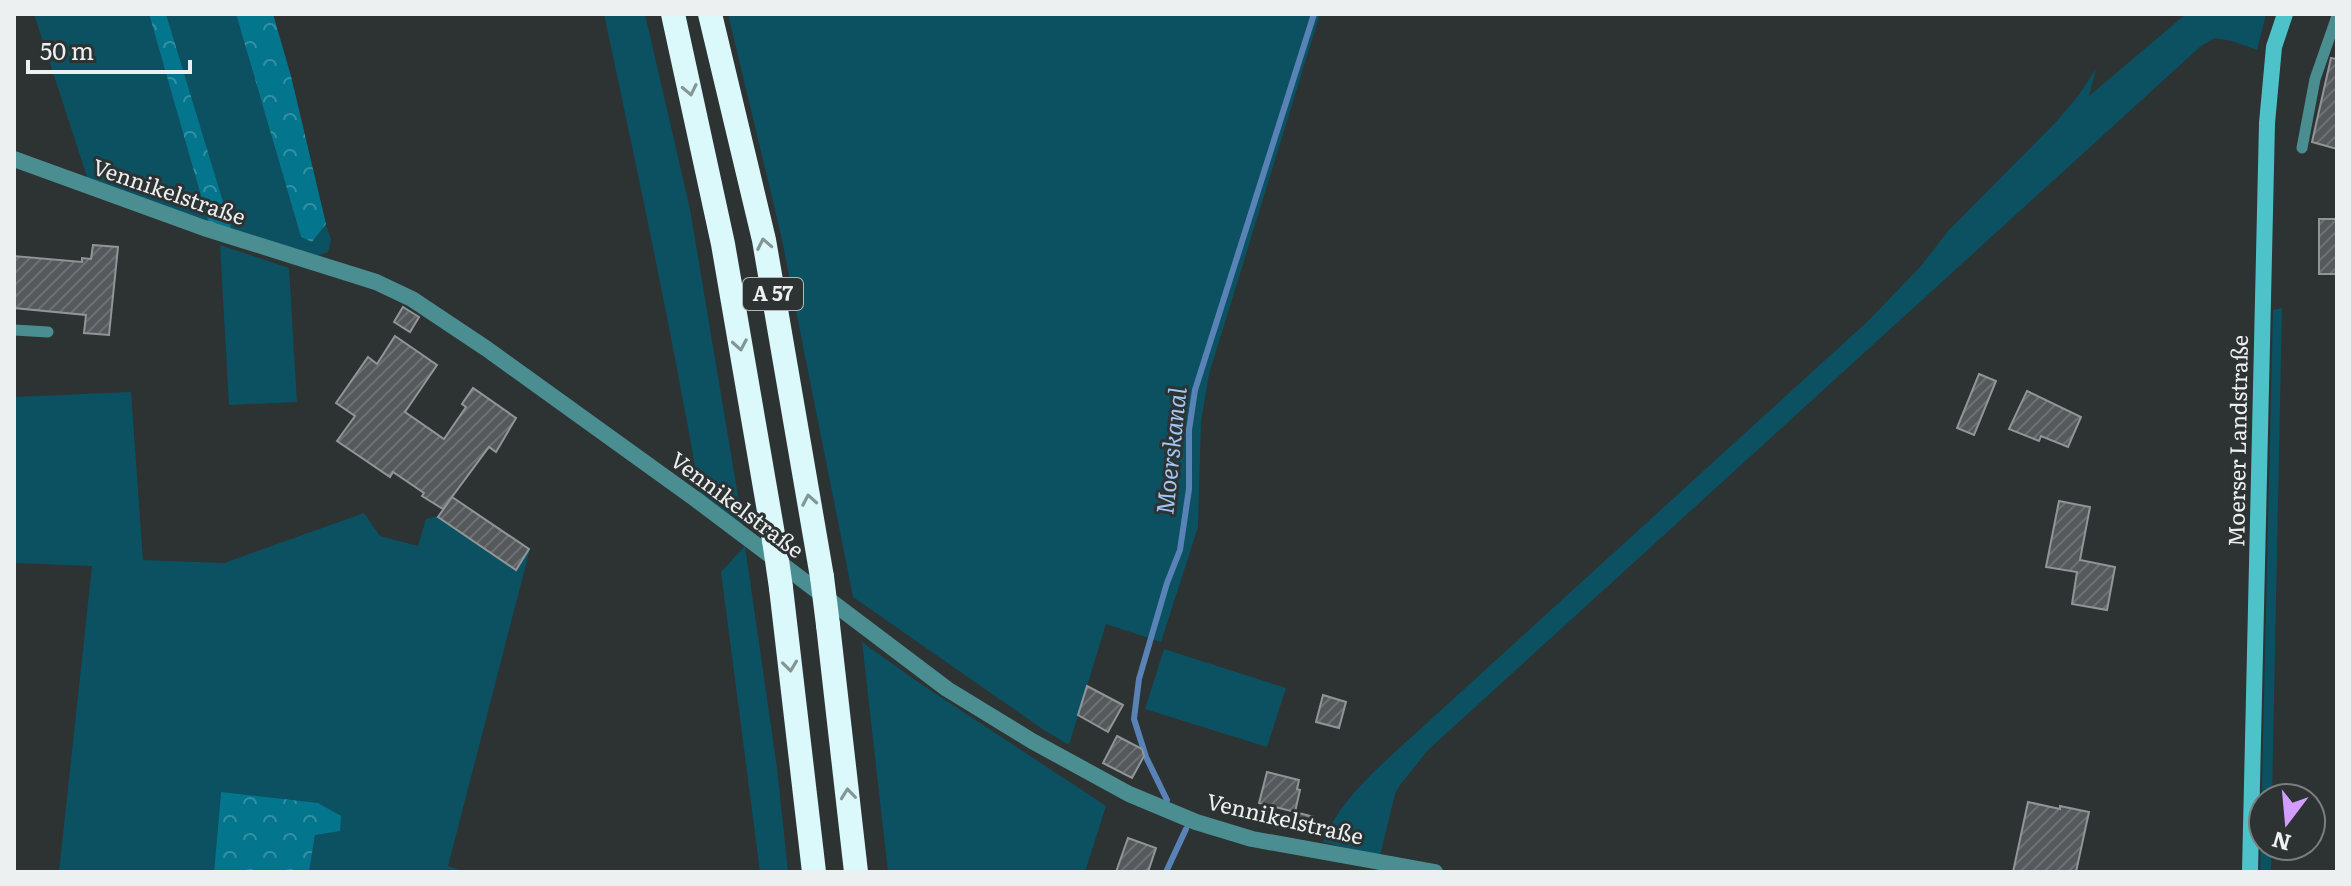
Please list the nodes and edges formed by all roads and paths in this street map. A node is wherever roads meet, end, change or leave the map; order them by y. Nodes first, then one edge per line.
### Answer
1 (673, 14) edge
2 (710, 14) edge
3 (2285, 14) edge
4 (2337, 16) edge
5 (2302, 148) dead end
6 (14, 159) edge
7 (14, 330) edge
8 (48, 332) dead end
9 (814, 872) edge
10 (856, 872) edge
11 (1435, 872) edge
12 (2250, 872) edge

1 -> 9 highway, A 57, bridge
10 -> 2 highway, A 57, bridge
3 - 12 main road, Moerser Landstraße
4 - 5 lane
6 - 11 street, Vennikelstraße
7 - 8 lane

